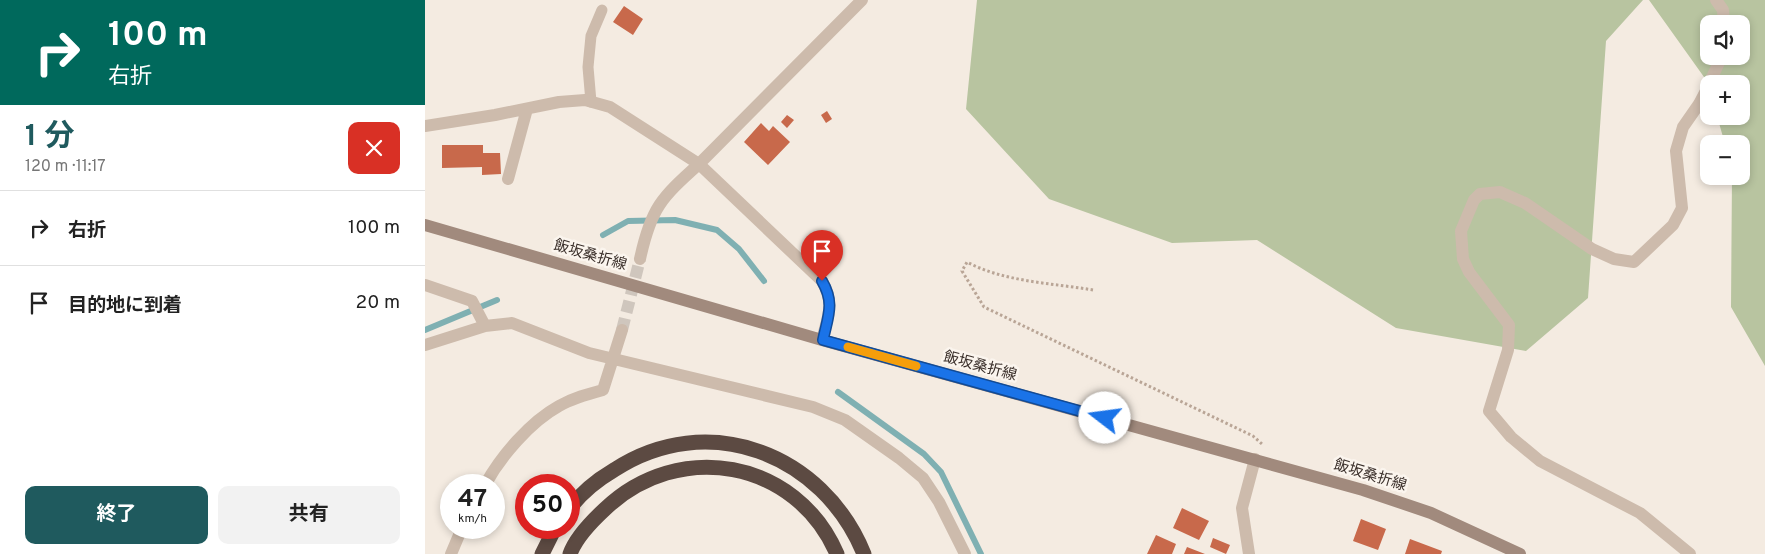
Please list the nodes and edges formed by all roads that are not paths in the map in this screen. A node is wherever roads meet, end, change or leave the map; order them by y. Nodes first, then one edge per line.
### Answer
1 (862, 0) edge
2 (1716, 0) edge
3 (602, 10) dead end
4 (1723, 15) edge
5 (591, 102) junction
6 (1700, 102) edge
7 (527, 108) junction
8 (425, 126) edge
9 (699, 164) junction
10 (508, 179) dead end
11 (425, 225) edge
12 (639, 259) tunnel mouth
13 (425, 285) edge
14 (485, 326) junction
15 (622, 330) tunnel mouth
16 (823, 340) junction
17 (425, 345) edge
18 (615, 358) junction
19 (1255, 459) junction
20 (493, 474) edge
21 (580, 499) edge
22 (457, 539) edge
23 (550, 539) edge
24 (451, 554) edge
25 (542, 554) edge
26 (570, 554) edge
27 (837, 554) edge
28 (864, 554) edge
29 (965, 554) edge
30 (1249, 554) edge
31 (1520, 554) edge
32 (1690, 554) edge

1 - 9 street
2 - 4 street
3 - 5 lane
5 - 7 street
5 - 9 street
6 - 32 street
7 - 8 street
7 - 10 street
9 - 12 street
9 - 16 street
11 - 16 main road, 飯坂桑折線
13 - 14 street
14 - 17 street
14 - 18 street
15 - 18 street
16 - 19 main road, 飯坂桑折線
18 - 20 street
18 - 29 street
19 - 30 street
19 - 31 main road, 飯坂桑折線
21 - 28 highway
22 - 24 street
23 - 25 highway
26 - 27 highway

